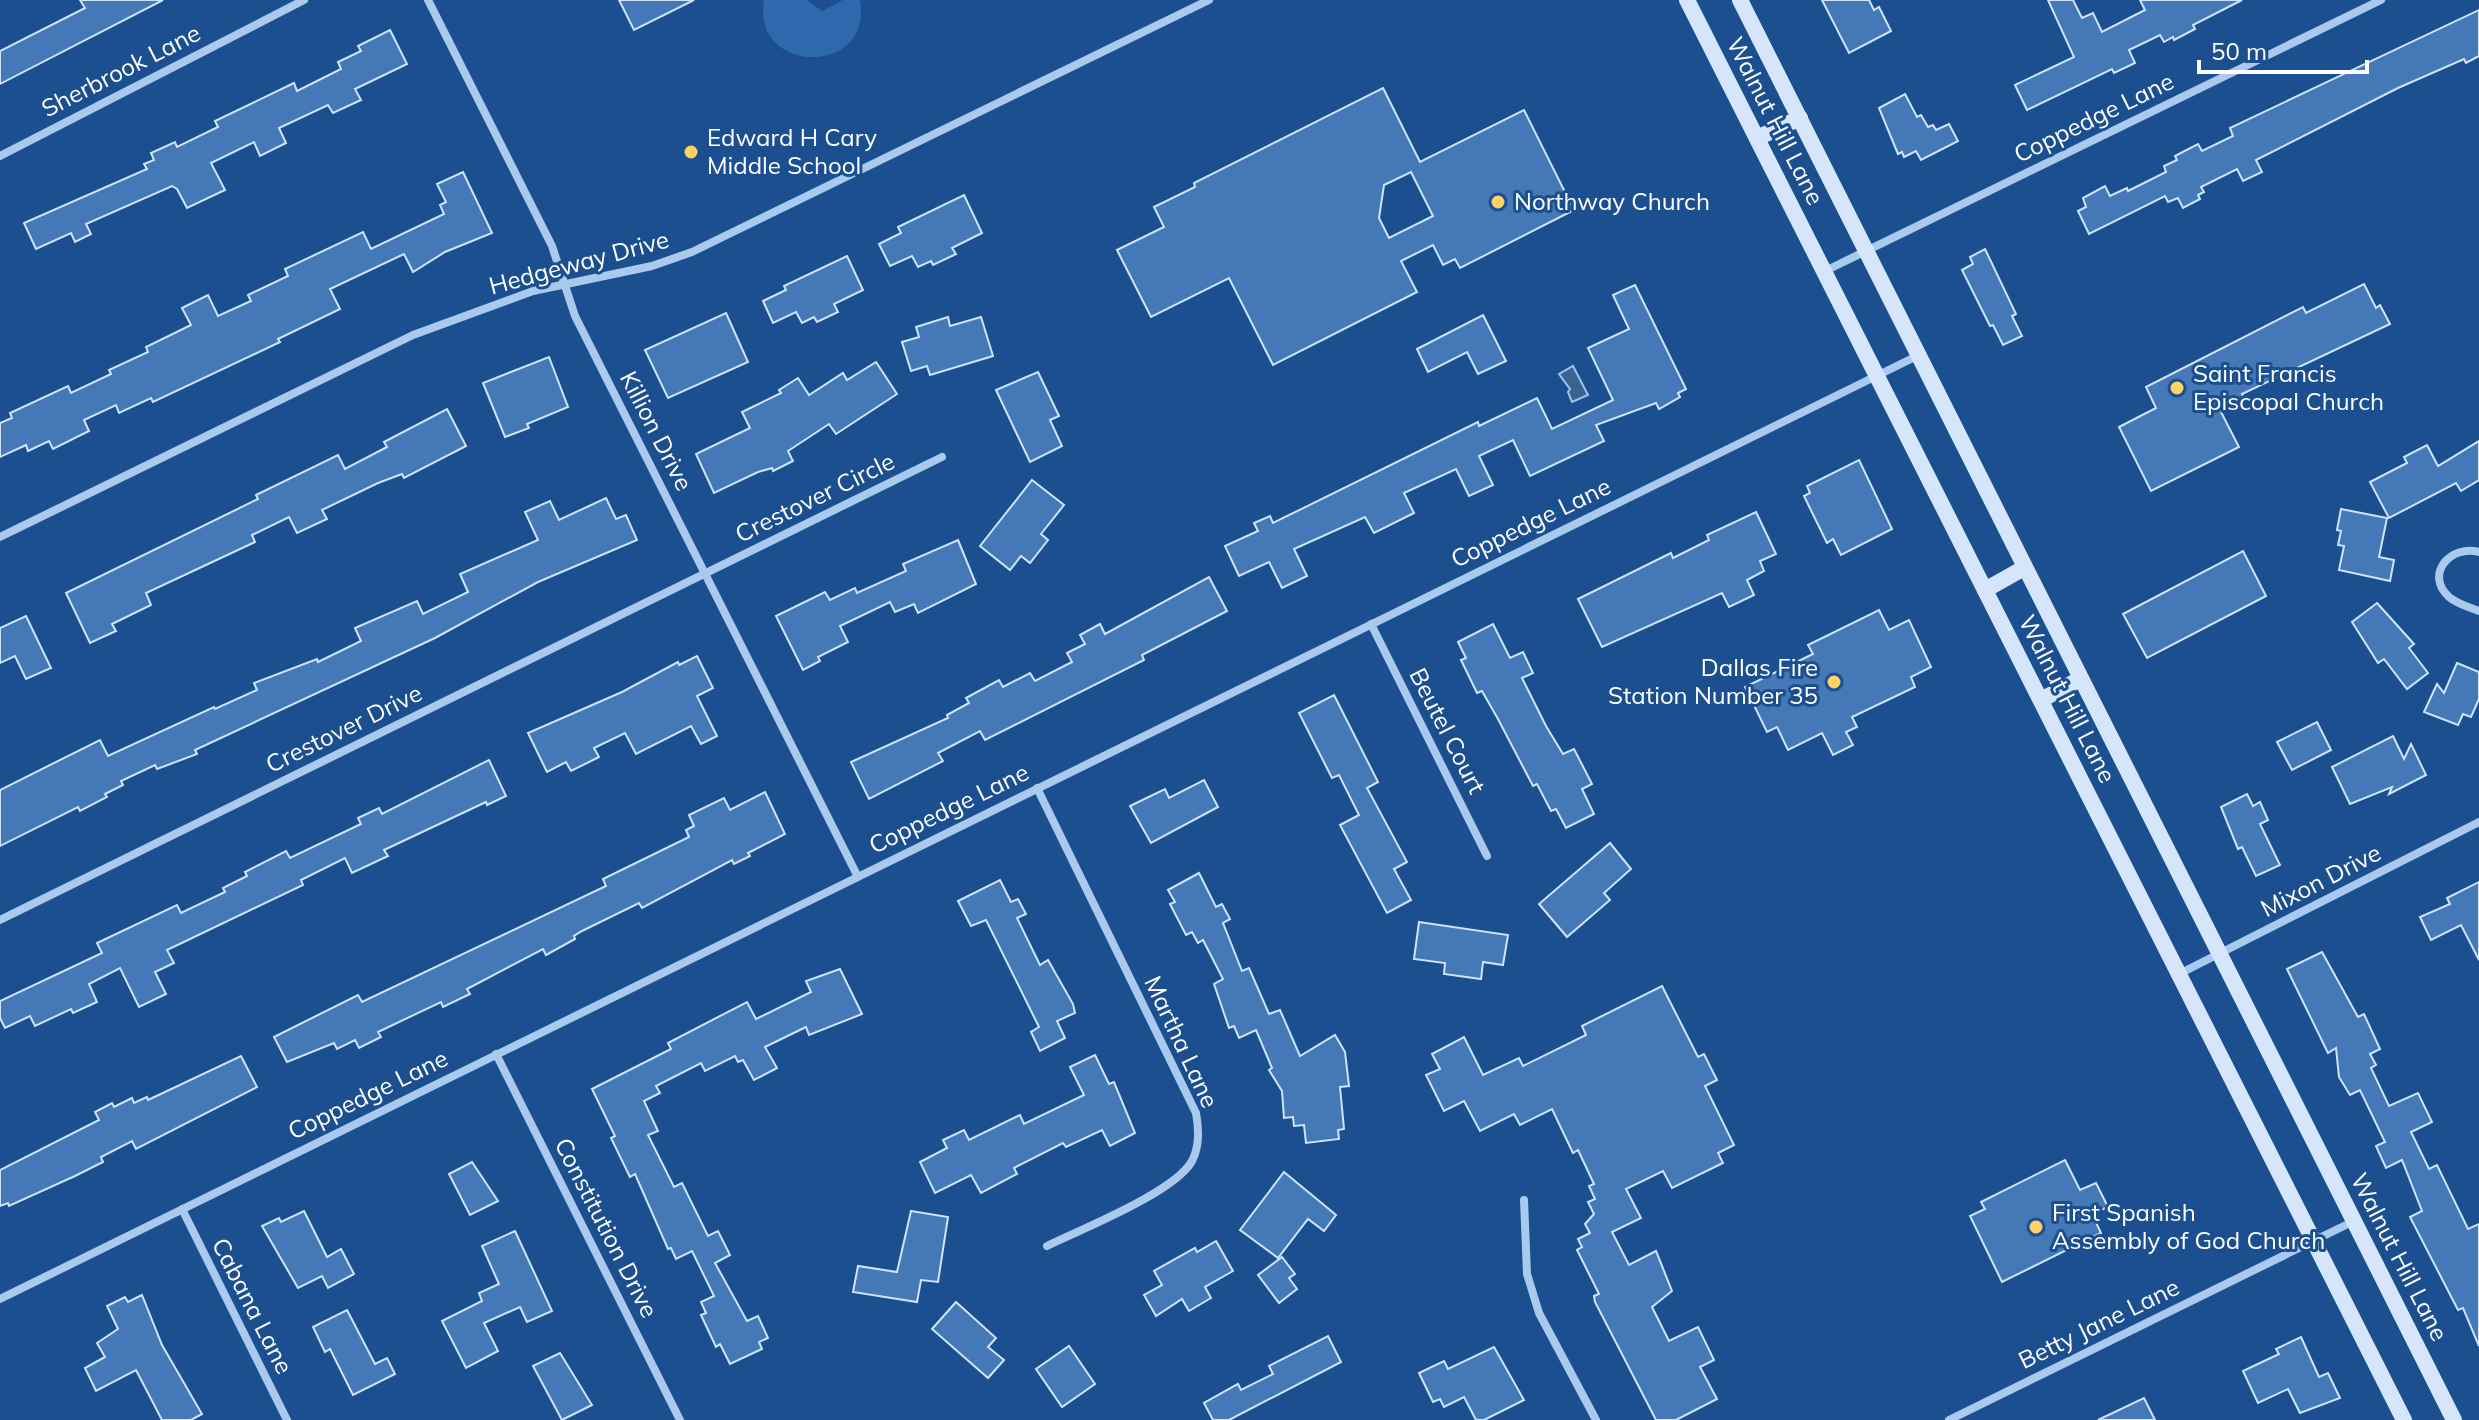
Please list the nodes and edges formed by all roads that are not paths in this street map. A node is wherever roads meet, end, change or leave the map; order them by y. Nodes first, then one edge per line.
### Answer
1 (304, 0) edge
2 (428, 0) edge
3 (1209, 0) edge
4 (1687, 0) edge
5 (1740, 0) edge
6 (2381, 0) edge
7 (1800, 118) junction
8 (1757, 138) junction
9 (0, 156) edge
10 (1866, 252) junction
11 (1824, 272) junction
12 (566, 285) junction
13 (1917, 356) junction
14 (1877, 376) junction
15 (942, 457) dead end
16 (0, 537) edge
17 (2479, 552) edge
18 (2024, 568) junction
19 (706, 575) junction
20 (1985, 590) junction
21 (2479, 611) edge
22 (1371, 624) junction
23 (2080, 679) junction
24 (2041, 700) junction
25 (1037, 788) junction
26 (2479, 822) edge
27 (1487, 856) dead end
28 (858, 877) junction
29 (0, 920) edge
30 (2219, 954) junction
31 (2179, 974) junction
32 (496, 1054) junction
33 (1524, 1200) dead end
34 (182, 1209) junction
35 (2354, 1221) junction
36 (2314, 1240) junction
37 (1047, 1246) dead end
38 (0, 1299) edge
39 (287, 1420) edge
40 (680, 1420) edge
41 (1596, 1420) edge
42 (1949, 1420) edge
43 (2404, 1420) edge
44 (2454, 1420) edge

1 - 9 street, Sherbrook Lane
2 - 12 street, Killion Drive
3 - 12 street, Hedgeway Drive
4 - 8 main road, Walnut Hill Lane
5 - 7 main road, Walnut Hill Lane
6 - 10 street, Coppedge Lane
7 - 8 main road
7 - 10 main road, Walnut Hill Lane
8 - 11 main road, Walnut Hill Lane
10 - 11 street, Coppedge Lane
10 - 13 main road, Walnut Hill Lane
11 - 14 main road, Walnut Hill Lane
12 - 16 street, Hedgeway Drive
12 - 19 street, Killion Drive
13 - 14 street, Coppedge Lane
13 - 18 main road, Walnut Hill Lane
14 - 20 main road, Walnut Hill Lane
14 - 22 street, Coppedge Lane
15 - 19 street, Crestover Circle
17 - 21 street
18 - 20 main road
18 - 23 main road, Walnut Hill Lane
19 - 28 street, Killion Drive
19 - 29 street, Crestover Drive
20 - 24 main road, Walnut Hill Lane
22 - 25 street, Coppedge Lane
22 - 27 street, Beutel Court
23 - 24 main road
23 - 30 main road, Walnut Hill Lane
24 - 31 main road, Walnut Hill Lane
25 - 28 street, Coppedge Lane
25 - 37 street, Martha Lane
26 - 30 street, Mixon Drive
28 - 32 street, Coppedge Lane
30 - 31 street, Mixon Drive
30 - 35 main road, Walnut Hill Lane
31 - 36 main road, Walnut Hill Lane
32 - 34 street, Coppedge Lane
32 - 40 street, Constitution Drive
33 - 41 street
34 - 38 street, Coppedge Lane
34 - 39 street, Cabana Lane
35 - 36 street, Betty Jane Lane
35 - 44 main road, Walnut Hill Lane
36 - 42 street, Betty Jane Lane
36 - 43 main road, Walnut Hill Lane

